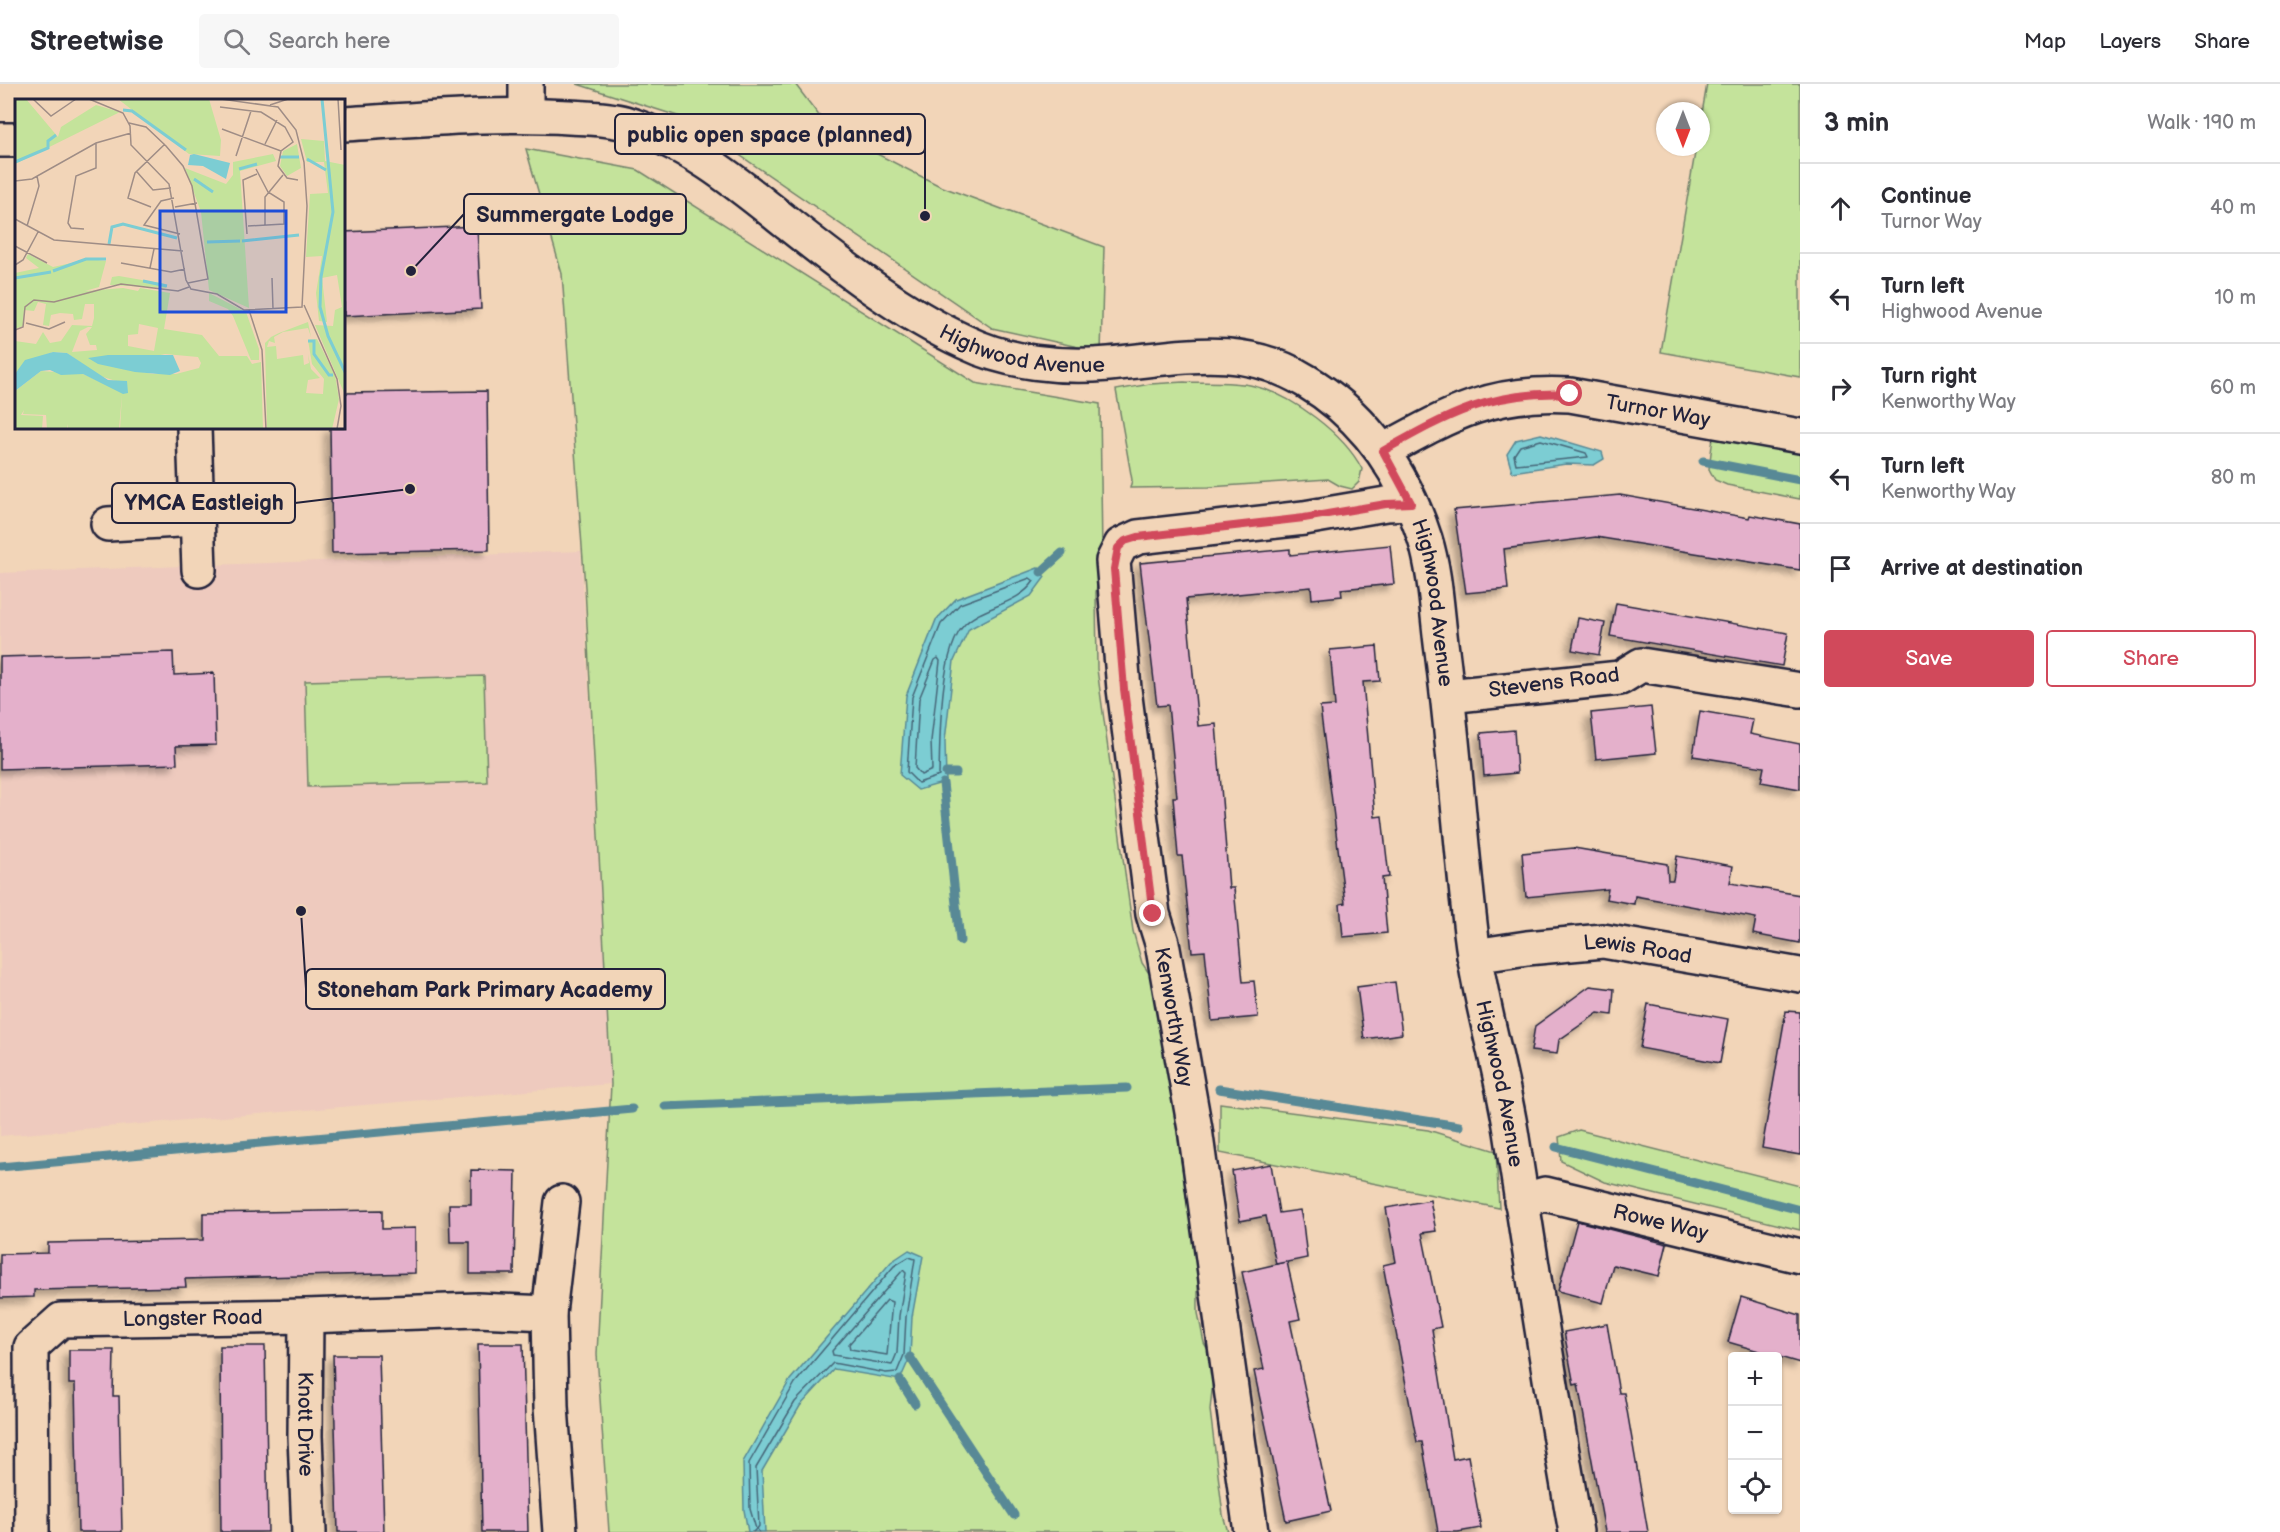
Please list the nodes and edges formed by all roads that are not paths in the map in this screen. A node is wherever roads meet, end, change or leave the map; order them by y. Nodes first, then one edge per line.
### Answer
1 (526, 99) edge
2 (345, 124) edge
3 (194, 429) edge
4 (1800, 436) edge
5 (1383, 451) junction
6 (1411, 503) junction
7 (196, 519) junction
8 (108, 524) dead end
9 (198, 570) dead end
10 (1800, 690) edge
11 (1448, 696) junction
12 (1474, 956) junction
13 (1800, 975) edge
14 (1521, 1201) junction
15 (562, 1202) dead end
16 (1800, 1256) edge
17 (549, 1313) junction
18 (306, 1316) junction
19 (32, 1532) edge
20 (309, 1532) edge
21 (560, 1532) edge
22 (1251, 1532) edge
23 (1576, 1532) edge

1 - 2 street, Highwood Avenue
1 - 5 street, Highwood Avenue
3 - 7 street
4 - 5 street, Turnor Way
5 - 6 street, Highwood Avenue
6 - 11 street, Highwood Avenue
6 - 22 street, Kenworthy Way
7 - 8 street
7 - 9 street
10 - 11 street, Stevens Road
11 - 12 street, Highwood Avenue
12 - 13 street, Lewis Road
12 - 14 street, Highwood Avenue
14 - 16 street, Rowe Way
14 - 23 street, Highwood Avenue
15 - 17 street
17 - 18 street, Longster Road
17 - 21 street
18 - 19 street, Longster Road
18 - 20 street, Knott Drive

